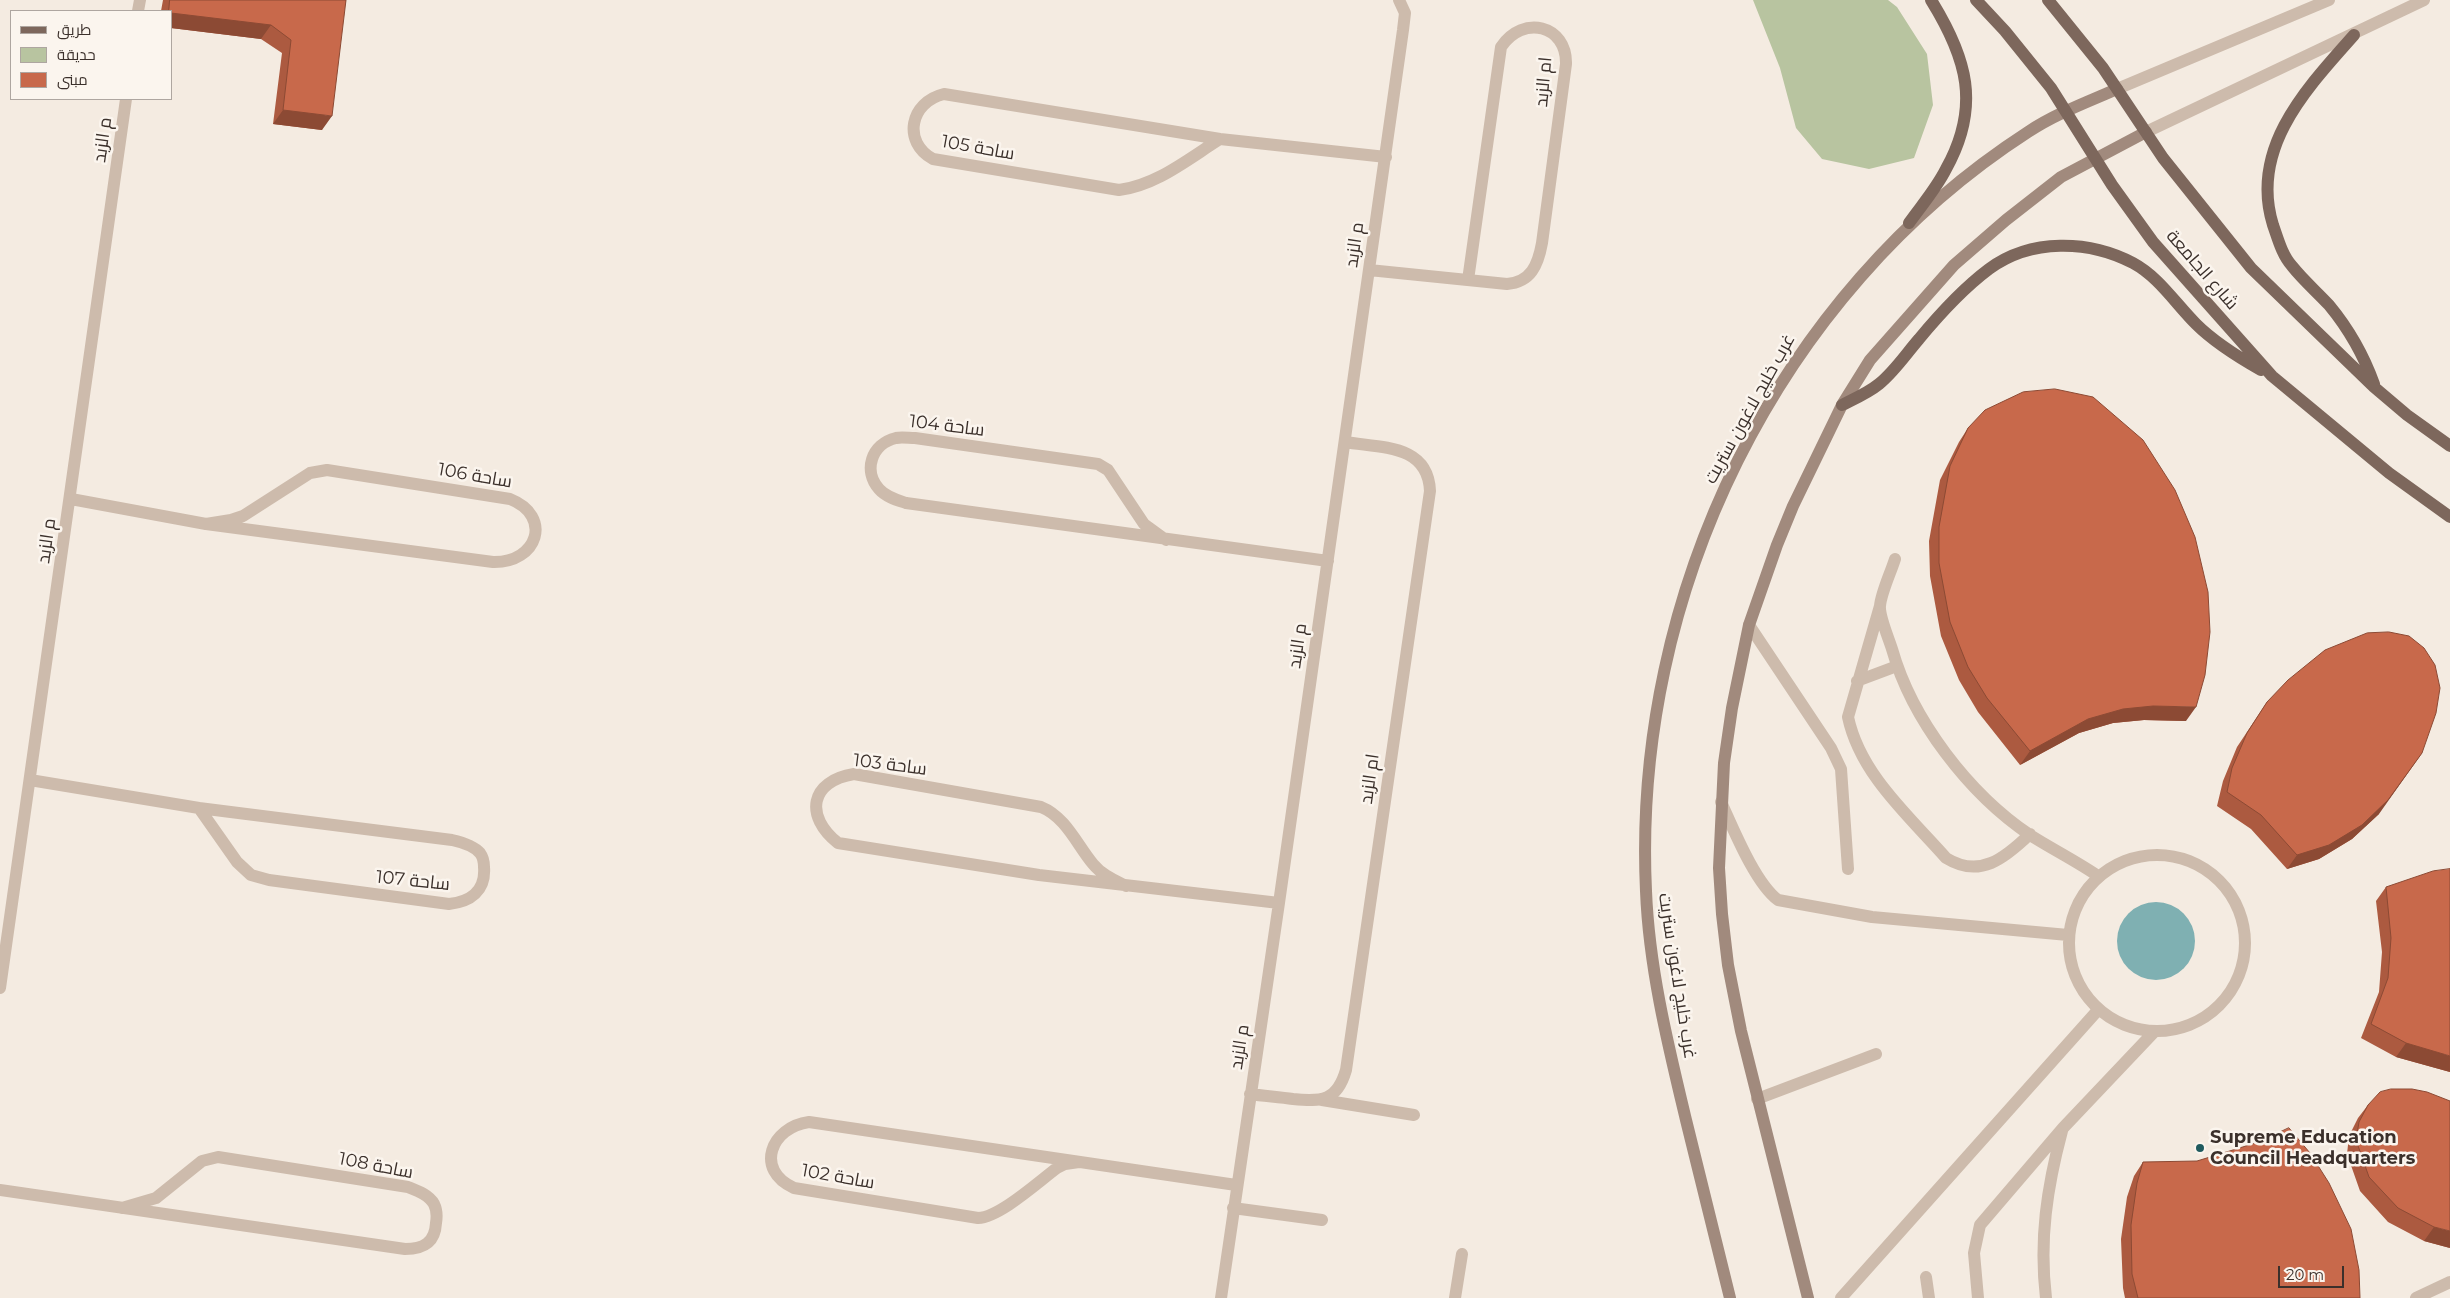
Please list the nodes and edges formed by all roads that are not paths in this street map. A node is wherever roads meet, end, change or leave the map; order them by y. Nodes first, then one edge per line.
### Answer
1 (1399, 0) edge
2 (1931, 0) edge
3 (1976, 0) edge
4 (2048, 0) edge
5 (2328, 0) edge
6 (2424, 0) edge
7 (2354, 35) junction
8 (2117, 89) junction
9 (126, 100) edge
10 (2066, 111) junction
11 (2146, 132) junction
12 (1220, 139) junction
13 (1386, 157) junction
14 (2095, 157) junction
15 (1909, 224) junction
16 (1369, 270) junction
17 (1468, 280) junction
18 (2272, 376) junction
19 (2374, 387) junction
20 (1842, 405) junction
21 (1345, 442) junction
22 (2450, 446) edge
23 (71, 500) junction
24 (2450, 517) edge
25 (206, 524) junction
26 (1166, 540) junction
27 (1895, 559) dead end
28 (1328, 561) junction
29 (1880, 606) junction
30 (1750, 625) junction
31 (1897, 666) junction
32 (1857, 681) junction
33 (30, 780) junction
34 (1721, 802) junction
35 (199, 808) junction
36 (2030, 834) junction
37 (1848, 869) dead end
38 (2098, 876) junction
39 (1126, 886) junction
40 (1279, 903) junction
41 (2068, 935) junction
42 (0, 988) edge
43 (2098, 1010) junction
44 (2154, 1032) junction
45 (1876, 1054) dead end
46 (1250, 1094) junction
47 (1757, 1099) junction
48 (1322, 1100) junction
49 (1414, 1115) dead end
50 (2063, 1128) junction
51 (1079, 1162) junction
52 (1236, 1185) junction
53 (0, 1190) edge
54 (122, 1208) junction
55 (1233, 1208) junction
56 (1322, 1220) dead end
57 (1462, 1254) dead end
58 (1926, 1277) dead end
59 (2450, 1282) edge
60 (1220, 1298) edge
61 (1455, 1298) edge
62 (1730, 1298) edge
63 (1808, 1298) edge
64 (1841, 1298) edge
65 (1929, 1298) edge
66 (1978, 1298) edge
67 (2046, 1298) edge
68 (2416, 1298) edge

1 - 13 street, م الزبد
2 - 15 main road
3 - 10 main road, شارع الجامعة
4 - 8 main road
5 - 8 street
6 - 7 street
7 - 11 street
7 - 19 main road
8 - 10 street, غرب خليج لاغون ستريت
8 - 11 main road
9 - 23 street, م الزبد
10 - 14 main road, شارع الجامعة
10 - 15 street, غرب خليج لاغون ستريت
11 - 14 street
11 - 19 main road
12 - 12 street, ساحة 105
12 - 13 street, ساحة 105
13 - 16 street, م الزبد
14 - 18 main road, شارع الجامعة
14 - 20 street
15 - 62 street, غرب خليج لاغون ستريت
16 - 17 street, ام الزبد
16 - 21 street, م الزبد
17 - 17 street, ام الزبد
18 - 20 main road
18 - 24 main road, شارع الجامعة
19 - 22 main road
20 - 30 street
21 - 28 street, م الزبد
21 - 48 street, ام الزبد
23 - 25 street, ساحة 106
23 - 33 street, م الزبد
25 - 25 street, ساحة 106
26 - 26 street, ساحة 104
26 - 28 street, ساحة 104
27 - 29 street
28 - 40 street, م الزبد
29 - 31 street
29 - 32 street
30 - 34 street
30 - 37 street
31 - 32 street
31 - 36 street
32 - 36 street
33 - 35 street, ساحة 107
33 - 42 street, م الزبد
34 - 41 street
34 - 47 street
35 - 35 street, ساحة 107
36 - 38 street
38 - 41 street
38 - 44 street
39 - 39 street, ساحة 103
39 - 40 street, ساحة 103
40 - 46 street, م الزبد
41 - 43 street
43 - 44 street
43 - 64 street
44 - 50 street
45 - 47 street
46 - 48 street
46 - 52 street, م الزبد
47 - 63 street
48 - 49 street
50 - 66 street
50 - 67 street
51 - 51 street, ساحة 102
51 - 52 street, ساحة 102
52 - 55 street, م الزبد
53 - 54 street, ساحة 108
54 - 54 street, ساحة 108
55 - 56 street
55 - 60 street, م الزبد
57 - 61 street
58 - 65 street
59 - 68 street

